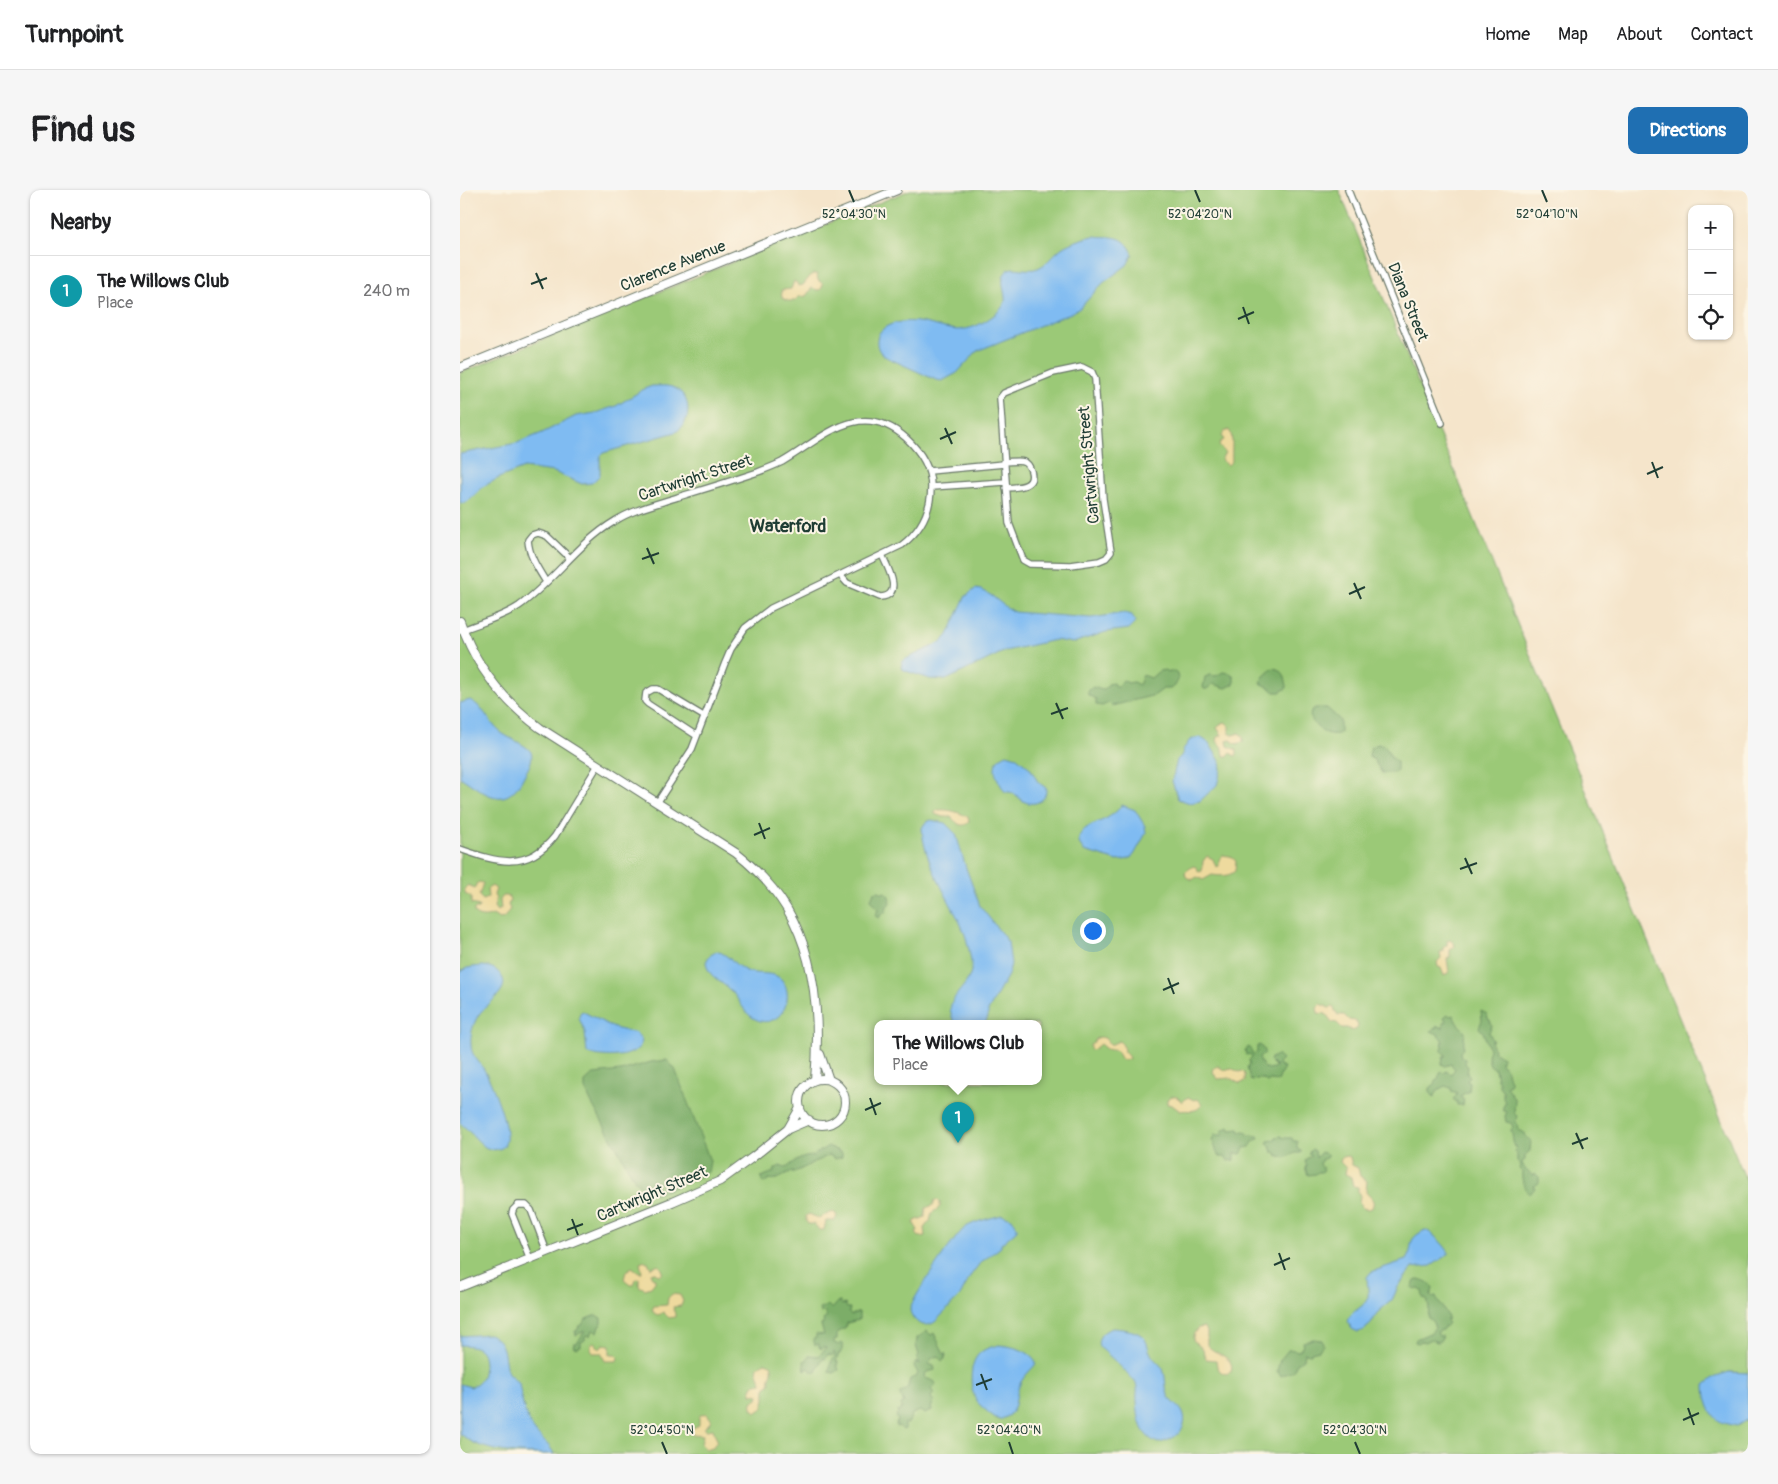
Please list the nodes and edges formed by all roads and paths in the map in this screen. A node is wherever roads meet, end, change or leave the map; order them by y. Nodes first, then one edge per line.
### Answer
1 (897, 190) edge
2 (1348, 190) edge
3 (460, 368) edge
4 (1442, 423) dead end
5 (1004, 463) junction
6 (929, 472) junction
7 (1006, 485) junction
8 (931, 487) junction
9 (882, 555) junction
10 (570, 558) junction
11 (840, 575) junction
12 (546, 582) junction
13 (460, 621) edge
14 (462, 631) edge
15 (705, 717) junction
16 (697, 736) junction
17 (598, 765) junction
18 (657, 803) junction
19 (460, 849) edge
20 (818, 1047) junction
21 (815, 1080) junction
22 (829, 1080) junction
23 (800, 1108) junction
24 (809, 1120) junction
25 (788, 1129) junction
26 (547, 1252) junction
27 (530, 1259) junction
28 (460, 1287) edge

1 - 3 street, Clarence Avenue
2 - 4 street, Diana Street
5 - 6 street
5 - 7 street, Cartwright Street
5 - 7 street
5 - 7 street, Cartwright Street
6 - 8 street, Cartwright Street
6 - 10 street, Cartwright Street
7 - 8 street
8 - 9 street, Cartwright Street
9 - 11 street, Cartwright Street
9 - 11 street
10 - 12 street, Cartwright Street
10 - 12 street
11 - 15 street, Cartwright Street
12 - 14 street, Cartwright Street
13 - 14 street
14 - 17 street
15 - 16 street, Cartwright Street
15 - 16 street
16 - 18 street, Cartwright Street
17 - 18 street
17 - 19 street
18 - 20 street
20 - 21 street
20 - 22 street
21 - 22 street
21 - 23 street
22 - 24 street
23 - 24 street
23 - 25 street, Cartwright Street
24 - 25 street, Cartwright Street
25 - 26 street, Cartwright Street
26 - 27 street, Cartwright Street
26 - 27 street
27 - 28 street, Cartwright Street

